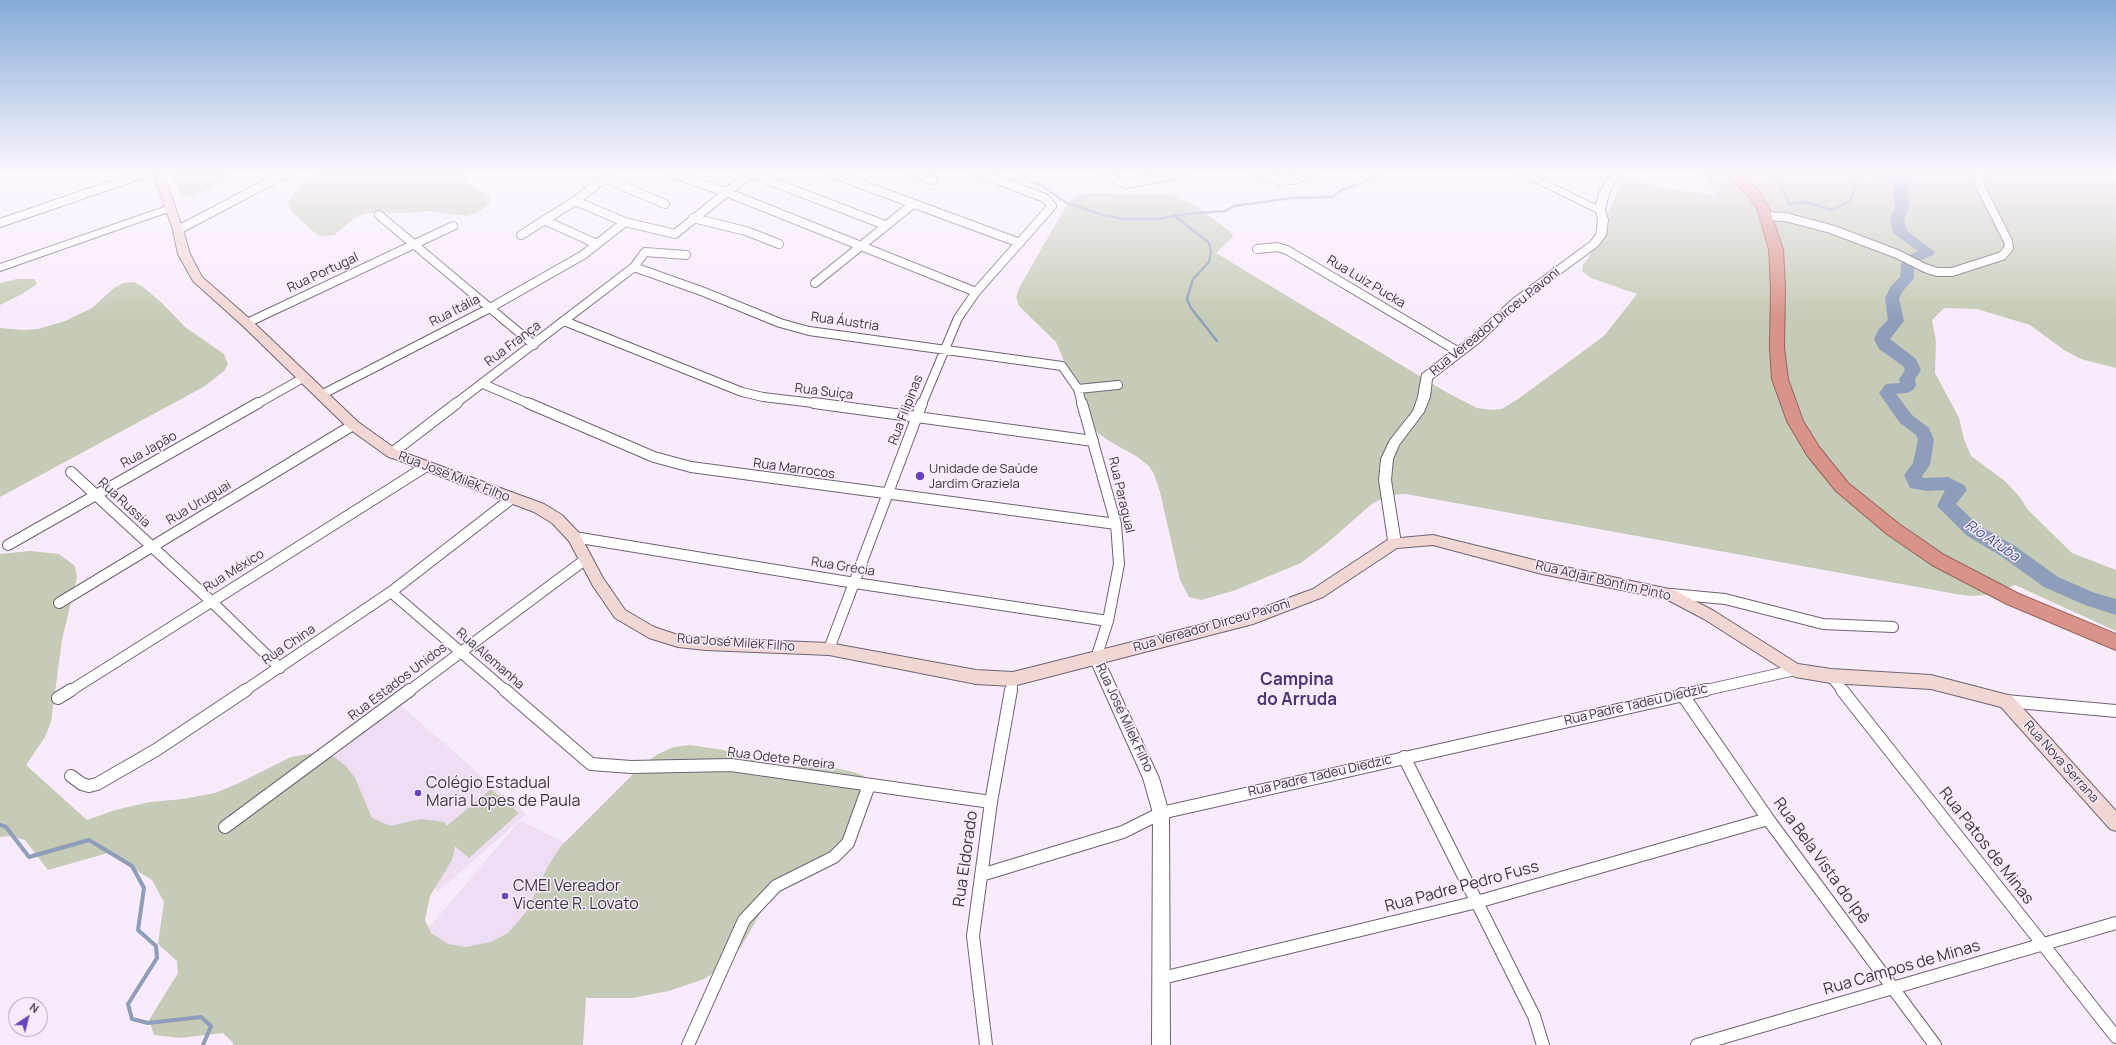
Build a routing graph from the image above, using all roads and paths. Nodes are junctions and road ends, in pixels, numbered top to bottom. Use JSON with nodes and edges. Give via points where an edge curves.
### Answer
{"nodes":[{"id":1,"x":134,"y":221,"type":"edge"},
{"id":2,"x":175,"y":221,"type":"edge"},
{"id":3,"x":196,"y":221,"type":"edge"},
{"id":4,"x":386,"y":221,"type":"edge"},
{"id":5,"x":543,"y":221,"type":"edge"},
{"id":6,"x":546,"y":221,"type":"edge"},
{"id":7,"x":621,"y":221,"type":"edge"},
{"id":8,"x":690,"y":221,"type":"edge"},
{"id":9,"x":704,"y":221,"type":"edge"},
{"id":10,"x":797,"y":221,"type":"edge"},
{"id":11,"x":874,"y":221,"type":"edge"},
{"id":12,"x":891,"y":221,"type":"edge"},
{"id":13,"x":959,"y":221,"type":"edge"},
{"id":14,"x":1039,"y":221,"type":"edge"},
{"id":15,"x":1603,"y":221,"type":"edge"},
{"id":16,"x":1767,"y":221,"type":"edge"},
{"id":17,"x":1799,"y":221,"type":"edge"},
{"id":18,"x":1998,"y":221,"type":"edge"},
{"id":19,"x":624,"y":222,"type":"junction"},
{"id":20,"x":885,"y":225,"type":"junction"},
{"id":21,"x":453,"y":226,"type":"dead end"},
{"id":22,"x":178,"y":230,"type":"junction"},
{"id":23,"x":521,"y":235,"type":"dead end"},
{"id":24,"x":1020,"y":243,"type":"junction"},
{"id":25,"x":414,"y":244,"type":"junction"},
{"id":26,"x":597,"y":244,"type":"junction"},
{"id":27,"x":779,"y":244,"type":"dead end"},
{"id":28,"x":860,"y":246,"type":"junction"},
{"id":29,"x":1257,"y":249,"type":"dead end"},
{"id":30,"x":686,"y":255,"type":"dead end"},
{"id":31,"x":634,"y":267,"type":"junction"},
{"id":32,"x":0,"y":268,"type":"edge"},
{"id":33,"x":815,"y":283,"type":"dead end"},
{"id":34,"x":976,"y":292,"type":"junction"},
{"id":35,"x":490,"y":308,"type":"junction"},
{"id":36,"x":564,"y":321,"type":"junction"},
{"id":37,"x":247,"y":323,"type":"junction"},
{"id":38,"x":534,"y":345,"type":"junction"},
{"id":39,"x":943,"y":350,"type":"junction"},
{"id":40,"x":1459,"y":352,"type":"junction"},
{"id":41,"x":1062,"y":366,"type":"joint"},
{"id":42,"x":304,"y":378,"type":"junction"},
{"id":43,"x":483,"y":384,"type":"junction"},
{"id":44,"x":1118,"y":385,"type":"dead end"},
{"id":45,"x":1078,"y":389,"type":"junction"},
{"id":46,"x":321,"y":395,"type":"junction"},
{"id":47,"x":917,"y":416,"type":"junction"},
{"id":48,"x":353,"y":425,"type":"junction"},
{"id":49,"x":1093,"y":441,"type":"junction"},
{"id":50,"x":392,"y":453,"type":"junction"},
{"id":51,"x":425,"y":467,"type":"junction"},
{"id":52,"x":71,"y":472,"type":"dead end"},
{"id":53,"x":888,"y":494,"type":"junction"},
{"id":54,"x":95,"y":495,"type":"junction"},
{"id":55,"x":511,"y":499,"type":"junction"},
{"id":56,"x":1116,"y":524,"type":"junction"},
{"id":57,"x":574,"y":537,"type":"junction"},
{"id":58,"x":1394,"y":543,"type":"junction"},
{"id":59,"x":8,"y":545,"type":"dead end"},
{"id":60,"x":151,"y":547,"type":"junction"},
{"id":61,"x":586,"y":559,"type":"junction"},
{"id":62,"x":855,"y":583,"type":"junction"},
{"id":63,"x":391,"y":592,"type":"junction"},
{"id":64,"x":1669,"y":594,"type":"junction"},
{"id":65,"x":212,"y":602,"type":"junction"},
{"id":66,"x":59,"y":603,"type":"dead end"},
{"id":67,"x":1108,"y":621,"type":"junction"},
{"id":68,"x":1893,"y":627,"type":"dead end"},
{"id":69,"x":2116,"y":642,"type":"edge"},
{"id":70,"x":829,"y":649,"type":"junction"},
{"id":71,"x":461,"y":653,"type":"junction"},
{"id":72,"x":1096,"y":658,"type":"junction"},
{"id":73,"x":280,"y":668,"type":"junction"},
{"id":74,"x":1795,"y":670,"type":"junction"},
{"id":75,"x":1831,"y":676,"type":"junction"},
{"id":76,"x":1013,"y":680,"type":"junction"},
{"id":77,"x":1682,"y":694,"type":"junction"},
{"id":78,"x":58,"y":698,"type":"dead end"},
{"id":79,"x":2006,"y":701,"type":"junction"},
{"id":80,"x":2116,"y":711,"type":"edge"},
{"id":81,"x":571,"y":748,"type":"joint"},
{"id":82,"x":1404,"y":757,"type":"junction"},
{"id":83,"x":71,"y":776,"type":"dead end"},
{"id":84,"x":870,"y":785,"type":"junction"},
{"id":85,"x":991,"y":802,"type":"junction"},
{"id":86,"x":1161,"y":813,"type":"junction"},
{"id":87,"x":1768,"y":819,"type":"junction"},
{"id":88,"x":2116,"y":823,"type":"edge"},
{"id":89,"x":225,"y":827,"type":"dead end"},
{"id":90,"x":981,"y":874,"type":"junction"},
{"id":91,"x":1477,"y":902,"type":"junction"},
{"id":92,"x":2116,"y":923,"type":"edge"},
{"id":93,"x":2041,"y":944,"type":"junction"},
{"id":94,"x":1162,"y":978,"type":"junction"},
{"id":95,"x":1894,"y":988,"type":"junction"},
{"id":96,"x":2116,"y":1037,"type":"edge"},
{"id":97,"x":688,"y":1045,"type":"edge"},
{"id":98,"x":986,"y":1045,"type":"edge"},
{"id":99,"x":1161,"y":1045,"type":"edge"},
{"id":100,"x":1544,"y":1045,"type":"edge"},
{"id":101,"x":1697,"y":1045,"type":"edge"},
{"id":102,"x":1935,"y":1045,"type":"edge"}],
"edges":[{"from":1,"to":32,"type":"street"},
{"from":2,"to":22,"type":"main road","name":"Rua José Milek Filho"},
{"from":3,"to":22,"type":"street"},
{"from":4,"to":25,"type":"street"},
{"from":5,"to":23,"type":"street"},
{"from":6,"to":26,"type":"street"},
{"from":7,"to":19,"type":"street"},
{"from":8,"to":19,"type":"street","via":[[675,234]]},
{"from":9,"to":27,"type":"street","via":[[746,231]]},
{"from":10,"to":28,"type":"street"},
{"from":11,"to":20,"type":"street"},
{"from":12,"to":20,"type":"street"},
{"from":13,"to":24,"type":"street"},
{"from":14,"to":24,"type":"street","name":"Rua Filipinas"},
{"from":15,"to":40,"type":"street","name":"Rua Vereador Dirceu Pavoni","via":[[1601,235],[1594,244],[1518,300]]},
{"from":16,"to":69,"type":"highway","via":[[1776,249],[1776,348],[1780,379],[1795,421],[1813,451],[1842,486],[1893,528],[1938,560],[2013,599]]},
{"from":17,"to":18,"type":"street","via":[[1831,229],[1938,272],[1952,272],[2002,256],[2009,248]]},
{"from":19,"to":26,"type":"street","name":"Rua Itália"},
{"from":20,"to":28,"type":"street"},
{"from":21,"to":25,"type":"street","name":"Rua Portugal"},
{"from":22,"to":37,"type":"main road","name":"Rua José Milek Filho","via":[[184,254],[198,279]]},
{"from":24,"to":34,"type":"street","name":"Rua Filipinas"},
{"from":25,"to":35,"type":"street"},
{"from":25,"to":37,"type":"street","name":"Rua Portugal"},
{"from":26,"to":35,"type":"street","name":"Rua Itália","via":[[583,255]]},
{"from":28,"to":33,"type":"street"},
{"from":28,"to":34,"type":"street"},
{"from":29,"to":40,"type":"street","name":"Rua Luiz Pucka","via":[[1277,247],[1287,250]]},
{"from":30,"to":31,"type":"street","name":"Rua França","via":[[646,252]]},
{"from":31,"to":36,"type":"street","name":"Rua França"},
{"from":31,"to":39,"type":"street","name":"Rua Áustria","via":[[780,323],[809,331]]},
{"from":34,"to":39,"type":"street","name":"Rua Filipinas","via":[[958,318]]},
{"from":35,"to":38,"type":"street"},
{"from":35,"to":46,"type":"street","name":"Rua Itália"},
{"from":36,"to":38,"type":"street","name":"Rua França"},
{"from":36,"to":47,"type":"street","name":"Rua Suíça","via":[[763,398]]},
{"from":37,"to":42,"type":"main road","name":"Rua José Milek Filho"},
{"from":38,"to":43,"type":"street","name":"Rua França"},
{"from":39,"to":41,"type":"street","name":"Rua Áustria"},
{"from":39,"to":47,"type":"street","name":"Rua Filipinas"},
{"from":40,"to":58,"type":"street","name":"Rua Vereador Dirceu Pavoni","via":[[1426,377],[1424,397],[1418,412],[1394,443],[1387,460],[1385,480]]},
{"from":41,"to":45,"type":"street","name":"Rua Paragual"},
{"from":42,"to":46,"type":"main road","name":"Rua José Milek Filho"},
{"from":42,"to":54,"type":"street","name":"Rua Japão"},
{"from":43,"to":50,"type":"street","name":"Rua França"},
{"from":43,"to":53,"type":"street","name":"Rua Marrocos","via":[[654,457],[691,467]]},
{"from":44,"to":45,"type":"street"},
{"from":45,"to":49,"type":"street","name":"Rua Paragual"},
{"from":46,"to":48,"type":"main road","name":"Rua José Milek Filho"},
{"from":47,"to":49,"type":"street","name":"Rua Suíça"},
{"from":47,"to":53,"type":"street","name":"Rua Filipinas"},
{"from":48,"to":50,"type":"main road","name":"Rua José Milek Filho"},
{"from":48,"to":60,"type":"street","name":"Rua Uruguai"},
{"from":49,"to":56,"type":"street","name":"Rua Paragual"},
{"from":50,"to":51,"type":"main road","name":"Rua José Milek Filho"},
{"from":51,"to":55,"type":"main road","name":"Rua José Milek Filho"},
{"from":51,"to":65,"type":"street","name":"Rua México"},
{"from":52,"to":54,"type":"street","name":"Rua Russia"},
{"from":53,"to":56,"type":"street","name":"Rua Marrocos"},
{"from":53,"to":62,"type":"street","name":"Rua Filipinas"},
{"from":54,"to":59,"type":"street","name":"Rua Japão"},
{"from":54,"to":60,"type":"street","name":"Rua Russia"},
{"from":55,"to":57,"type":"main road","name":"Rua José Milek Filho","via":[[538,508],[557,519]]},
{"from":55,"to":63,"type":"street","name":"Rua China"},
{"from":56,"to":67,"type":"street","name":"Rua Paragual","via":[[1119,564]]},
{"from":57,"to":61,"type":"main road","name":"Rua José Milek Filho"},
{"from":57,"to":62,"type":"street","name":"Rua Grécia"},
{"from":58,"to":64,"type":"main road","name":"Rua Adjair Bonfim Pinto","via":[[1433,540],[1542,568]]},
{"from":58,"to":72,"type":"main road","name":"Rua Vereador Dirceu Pavoni","via":[[1318,593],[1294,604],[1253,618]]},
{"from":60,"to":65,"type":"street","name":"Rua Russia"},
{"from":60,"to":66,"type":"street","name":"Rua Uruguai"},
{"from":61,"to":70,"type":"main road","name":"Rua José Milek Filho","via":[[620,614],[649,632],[678,641],[706,644]]},
{"from":61,"to":71,"type":"street","name":"Rua Estados Unidos"},
{"from":62,"to":67,"type":"street","name":"Rua Grécia"},
{"from":62,"to":70,"type":"street","name":"Rua Filipinas"},
{"from":63,"to":71,"type":"street","name":"Rua Alemanha"},
{"from":63,"to":73,"type":"street","name":"Rua China"},
{"from":64,"to":68,"type":"street","via":[[1725,599],[1823,624]]},
{"from":64,"to":74,"type":"main road","name":"Rua Adjair Bonfim Pinto","via":[[1709,615]]},
{"from":65,"to":73,"type":"street","name":"Rua Russia"},
{"from":65,"to":78,"type":"street","name":"Rua México"},
{"from":67,"to":72,"type":"street","name":"Rua Paragual"},
{"from":70,"to":76,"type":"main road","name":"Rua José Milek Filho","via":[[976,677]]},
{"from":71,"to":81,"type":"street","name":"Rua Alemanha"},
{"from":71,"to":89,"type":"street","name":"Rua Estados Unidos"},
{"from":72,"to":76,"type":"main road","name":"Rua José Milek Filho"},
{"from":72,"to":86,"type":"street","name":"Rua José Milek Filho","via":[[1151,778]]},
{"from":73,"to":83,"type":"street","name":"Rua China","via":[[156,750],[97,784],[82,784]]},
{"from":74,"to":75,"type":"main road","name":"Rua Padre Tadeu Diedzic"},
{"from":74,"to":77,"type":"street","name":"Rua Padre Tadeu Diedzic"},
{"from":75,"to":79,"type":"main road","name":"Rua Padre Tadeu Diedzic","via":[[1931,682]]},
{"from":75,"to":93,"type":"street","name":"Rua Patos de Minas"},
{"from":76,"to":85,"type":"street","name":"Rua Eldorado"},
{"from":77,"to":82,"type":"street","name":"Rua Padre Tadeu Diedzic"},
{"from":77,"to":87,"type":"street","name":"Rua Bela Vista do Ipê"},
{"from":79,"to":80,"type":"street","name":"Rua Padre Tadeu Diedzic"},
{"from":79,"to":88,"type":"main road","name":"Rua Nova Serrana"},
{"from":81,"to":84,"type":"street","name":"Rua Odete Pereira","via":[[591,764],[631,767],[731,765]]},
{"from":82,"to":86,"type":"street","name":"Rua Padre Tadeu Diedzic"},
{"from":82,"to":91,"type":"street"},
{"from":84,"to":85,"type":"street","name":"Rua Odete Pereira"},
{"from":84,"to":97,"type":"street","via":[[848,843],[834,858],[776,886],[744,920]]},
{"from":85,"to":90,"type":"street","name":"Rua Eldorado"},
{"from":86,"to":90,"type":"street","name":"Rua Padre Tadeu Diedzic","via":[[1123,832]]},
{"from":86,"to":94,"type":"street","name":"Rua José Milek Filho"},
{"from":87,"to":91,"type":"street","name":"Rua Padre Pedro Fuss"},
{"from":87,"to":95,"type":"street","name":"Rua Bela Vista do Ipê"},
{"from":90,"to":98,"type":"street","name":"Rua Eldorado","via":[[973,936]]},
{"from":91,"to":94,"type":"street","name":"Rua Padre Pedro Fuss"},
{"from":91,"to":100,"type":"street","via":[[1534,1016]]},
{"from":92,"to":93,"type":"street","name":"Rua Campos de Minas"},
{"from":93,"to":95,"type":"street","name":"Rua Campos de Minas"},
{"from":93,"to":96,"type":"street","name":"Rua Patos de Minas"},
{"from":94,"to":99,"type":"street","name":"Rua José Milek Filho"},
{"from":95,"to":101,"type":"street","name":"Rua Campos de Minas"},
{"from":95,"to":102,"type":"street","name":"Rua Bela Vista do Ipê"}]}
